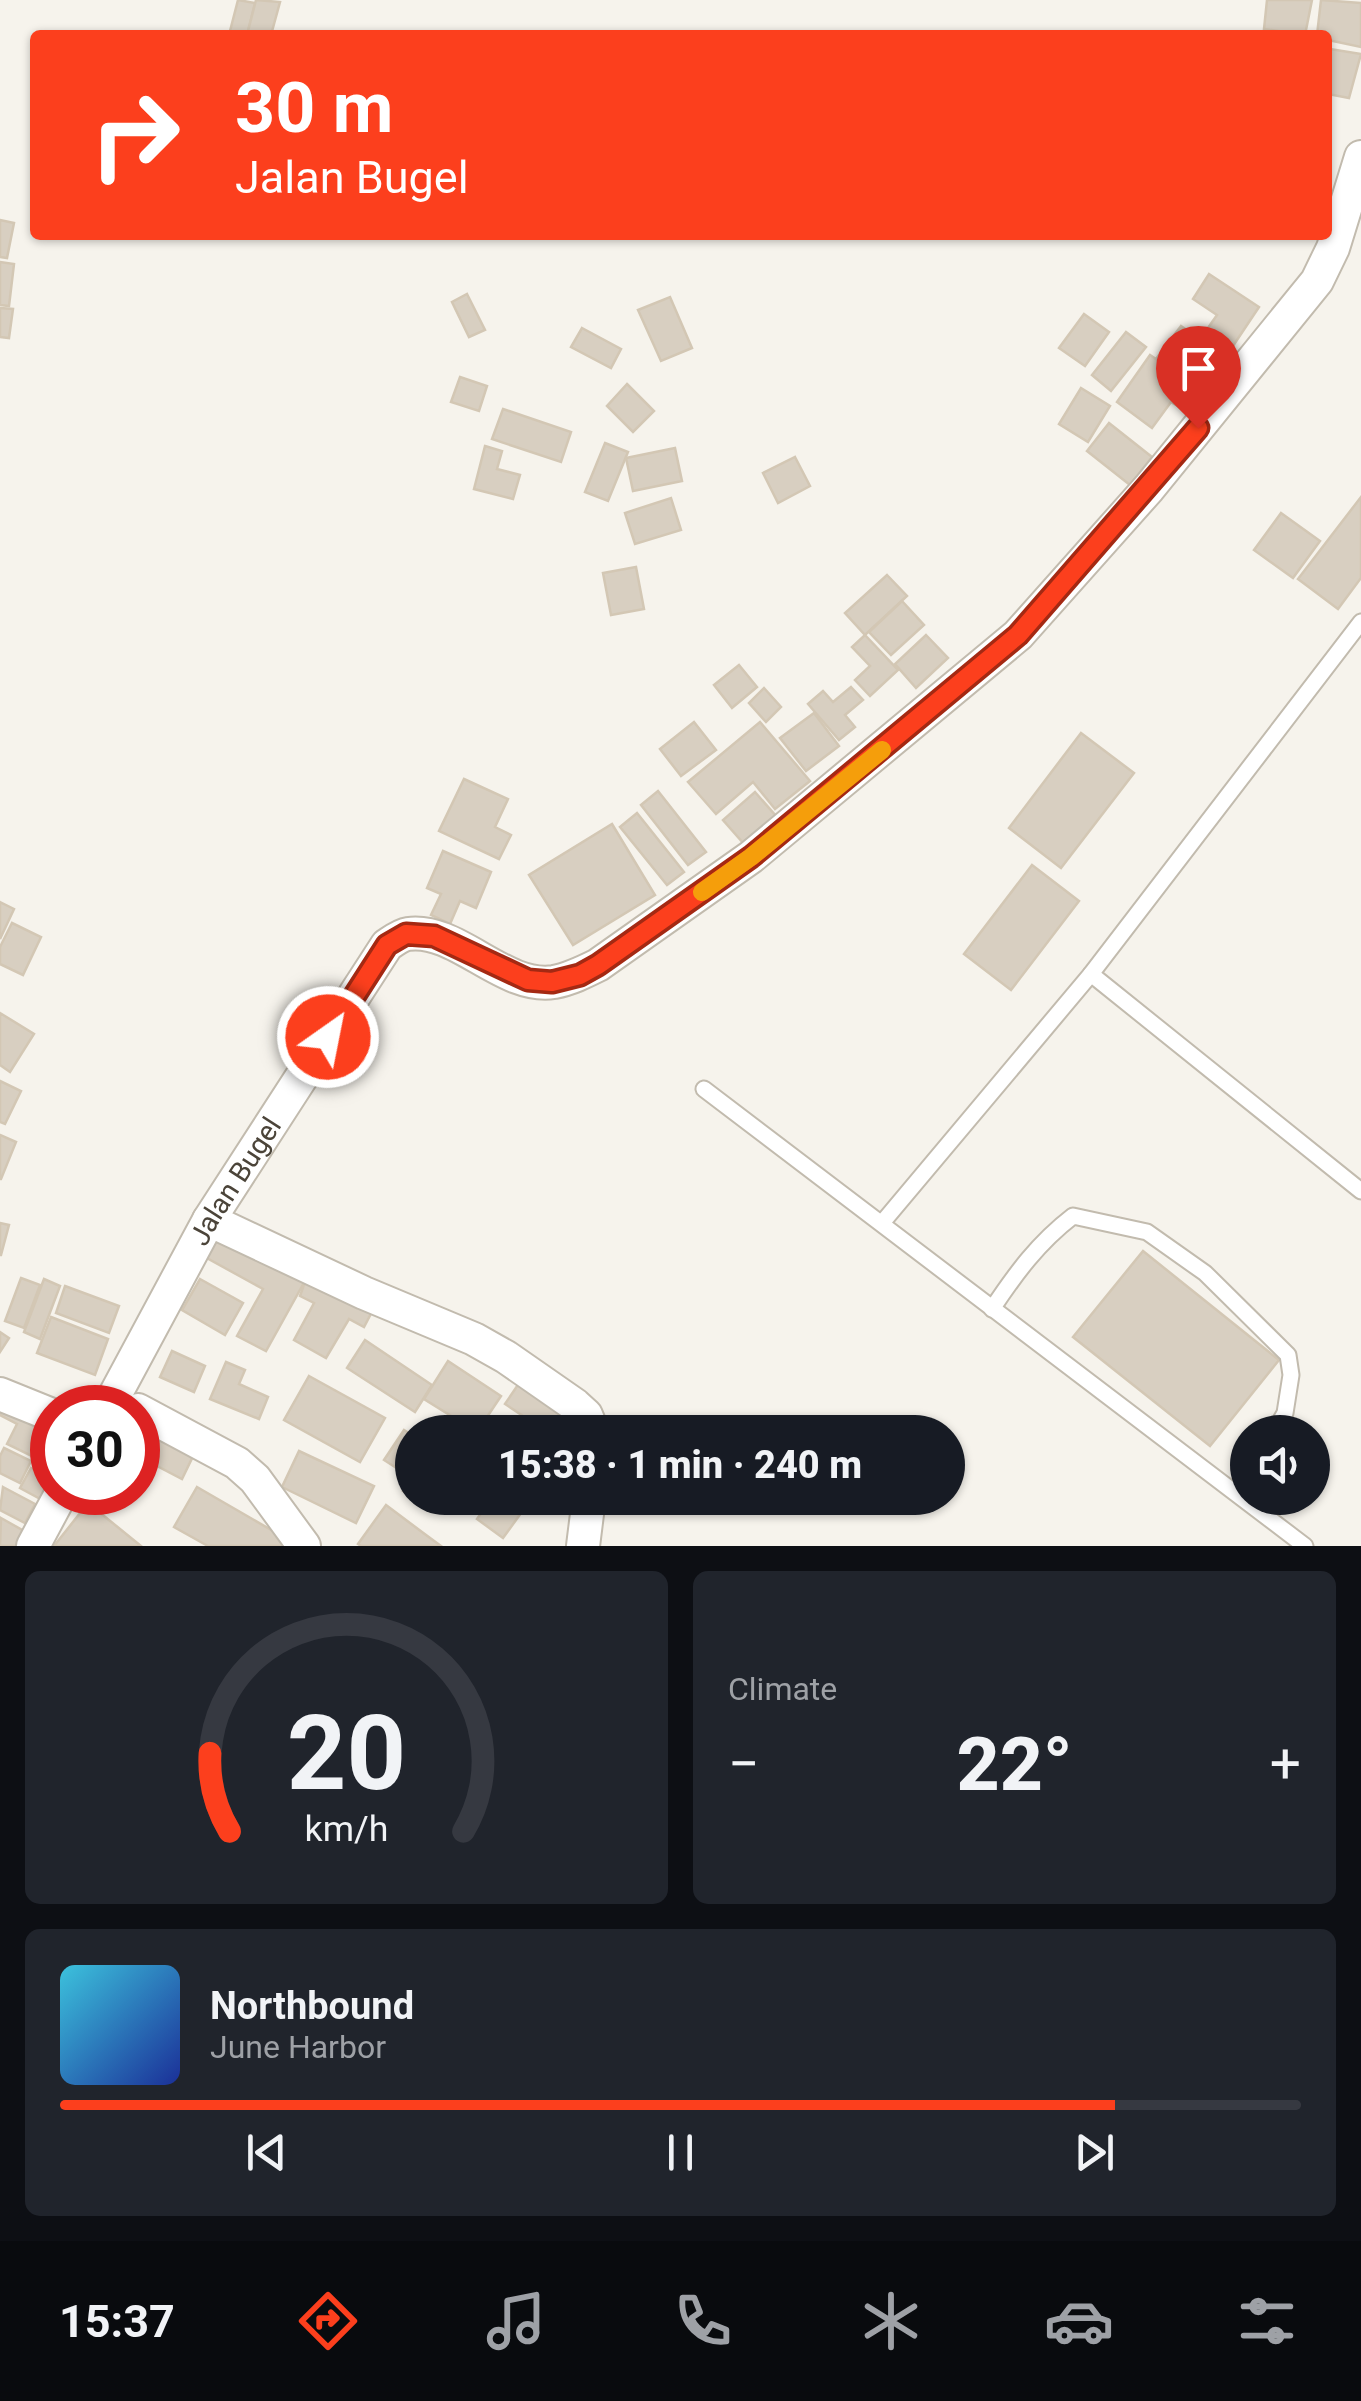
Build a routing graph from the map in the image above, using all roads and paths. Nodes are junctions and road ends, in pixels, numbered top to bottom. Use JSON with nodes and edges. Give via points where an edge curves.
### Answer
{"nodes":[{"id":1,"x":1361,"y":157,"type":"edge"},
{"id":2,"x":1361,"y":622,"type":"edge"},
{"id":3,"x":1091,"y":974,"type":"junction"},
{"id":4,"x":704,"y":1089,"type":"dead end"},
{"id":5,"x":1361,"y":1191,"type":"edge"},
{"id":6,"x":209,"y":1220,"type":"junction"},
{"id":7,"x":882,"y":1224,"type":"junction"},
{"id":8,"x":992,"y":1309,"type":"junction"},
{"id":9,"x":133,"y":1385,"type":"edge"},
{"id":10,"x":0,"y":1394,"type":"edge"},
{"id":11,"x":30,"y":1407,"type":"edge"},
{"id":12,"x":586,"y":1415,"type":"edge"},
{"id":13,"x":1284,"y":1415,"type":"edge"},
{"id":14,"x":160,"y":1424,"type":"edge"},
{"id":15,"x":1230,"y":1488,"type":"edge"},
{"id":16,"x":50,"y":1515,"type":"edge"},
{"id":17,"x":587,"y":1515,"type":"edge"},
{"id":18,"x":1265,"y":1515,"type":"edge"},
{"id":19,"x":33,"y":1546,"type":"edge"},
{"id":20,"x":304,"y":1546,"type":"edge"},
{"id":21,"x":584,"y":1546,"type":"edge"},
{"id":22,"x":1306,"y":1546,"type":"edge"}],
"edges":[{"from":1,"to":6,"type":"street","name":"Jalan Bugel","via":[[1317,281],[1149,488],[1018,635],[751,857],[580,975],[528,980],[434,936],[406,934],[387,945]]},
{"from":2,"to":3,"type":"lane"},
{"from":3,"to":5,"type":"lane"},
{"from":3,"to":7,"type":"lane"},
{"from":4,"to":7,"type":"lane"},
{"from":6,"to":9,"type":"street","name":"Jalan Bugel"},
{"from":6,"to":12,"type":"street","via":[[506,1356]]},
{"from":7,"to":8,"type":"lane"},
{"from":8,"to":13,"type":"lane","via":[[1024,1261],[1073,1216],[1148,1232],[1205,1273],[1288,1355]]},
{"from":8,"to":15,"type":"lane"},
{"from":10,"to":11,"type":"street"},
{"from":14,"to":20,"type":"street","via":[[237,1463]]},
{"from":16,"to":19,"type":"street"},
{"from":17,"to":21,"type":"street"},
{"from":18,"to":22,"type":"lane"}]}
